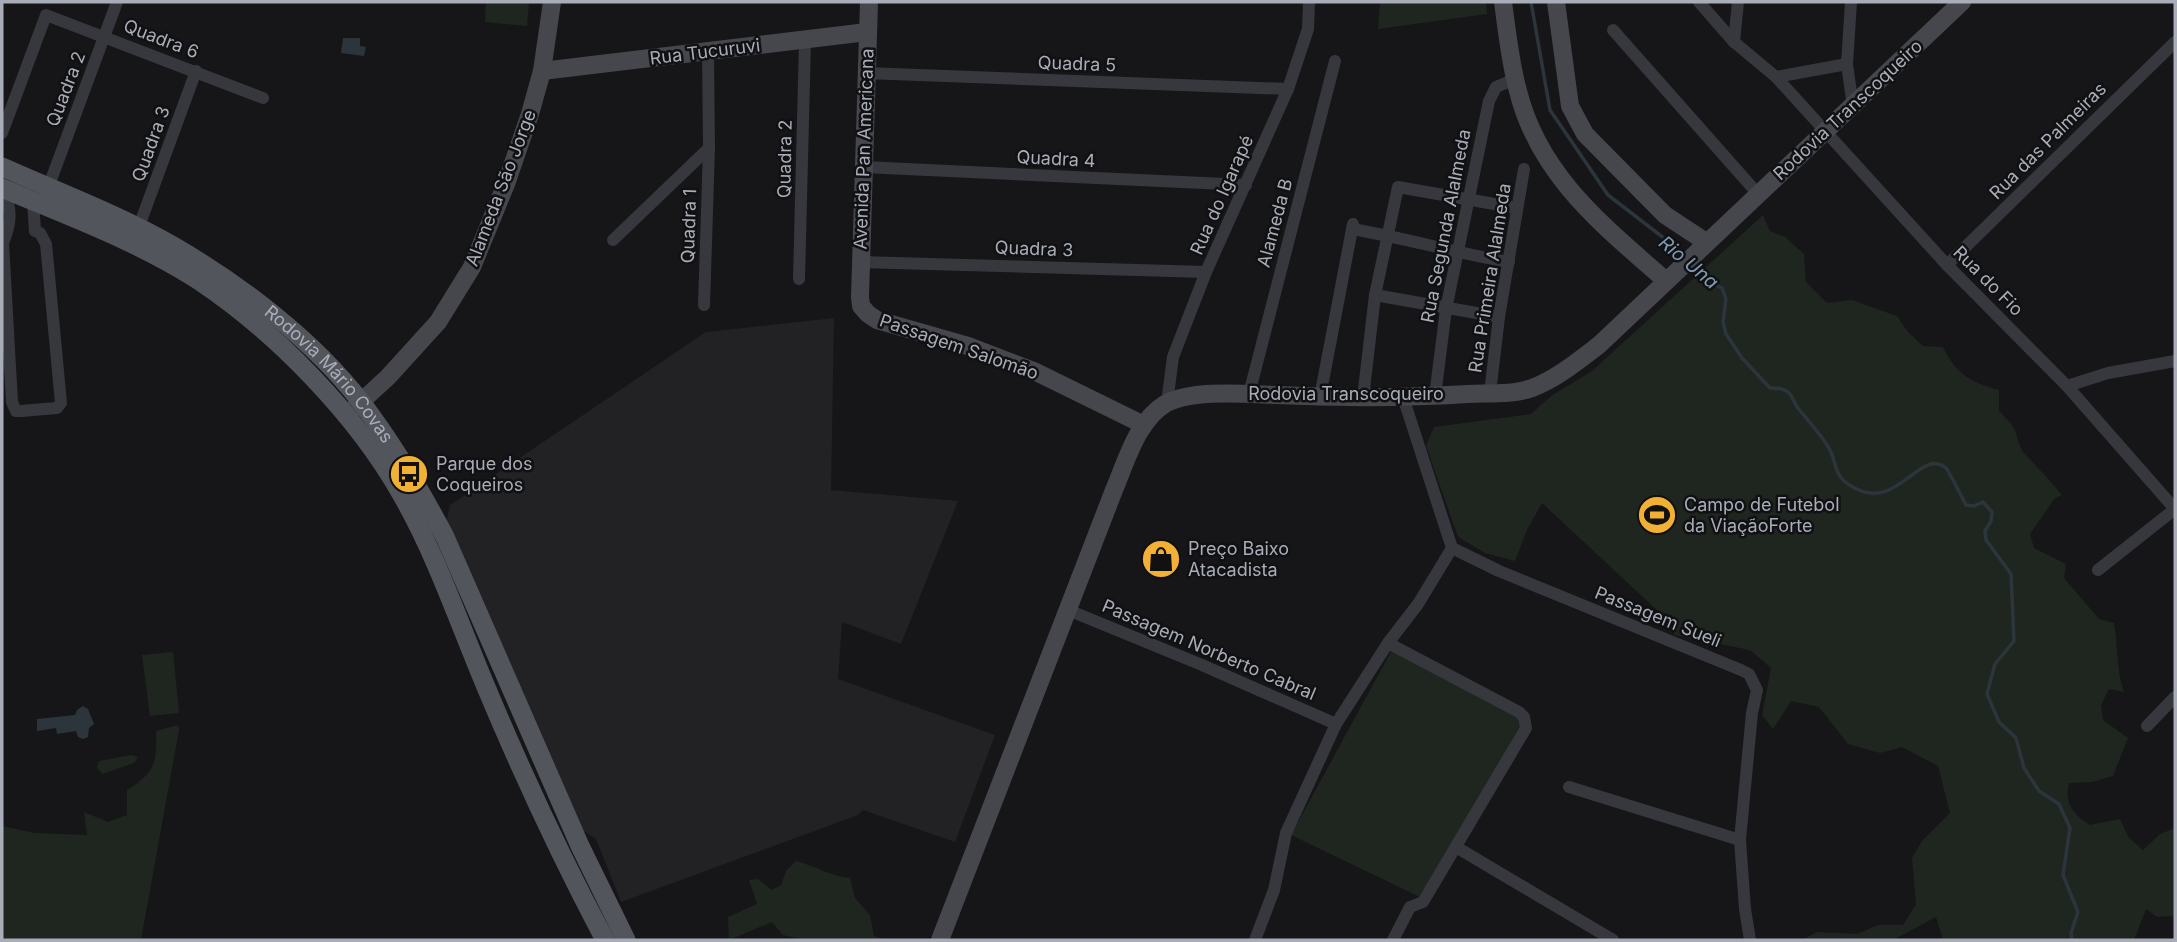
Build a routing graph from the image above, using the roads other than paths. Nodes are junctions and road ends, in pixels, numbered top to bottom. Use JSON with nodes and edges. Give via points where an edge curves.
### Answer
{"nodes":[{"id":1,"x":117,"y":2,"type":"edge"},
{"id":2,"x":552,"y":2,"type":"edge"},
{"id":3,"x":869,"y":2,"type":"edge"},
{"id":4,"x":1309,"y":2,"type":"edge"},
{"id":5,"x":1503,"y":2,"type":"edge"},
{"id":6,"x":1556,"y":2,"type":"edge"},
{"id":7,"x":1699,"y":2,"type":"edge"},
{"id":8,"x":1738,"y":2,"type":"edge"},
{"id":9,"x":1850,"y":2,"type":"edge"},
{"id":10,"x":1962,"y":2,"type":"edge"},
{"id":11,"x":1613,"y":30,"type":"dead end"},
{"id":12,"x":867,"y":32,"type":"junction"},
{"id":13,"x":104,"y":36,"type":"junction"},
{"id":14,"x":805,"y":41,"type":"junction"},
{"id":15,"x":2175,"y":42,"type":"edge"},
{"id":16,"x":1734,"y":43,"type":"junction"},
{"id":17,"x":708,"y":52,"type":"junction"},
{"id":18,"x":1335,"y":61,"type":"dead end"},
{"id":19,"x":1847,"y":64,"type":"junction"},
{"id":20,"x":196,"y":71,"type":"junction"},
{"id":21,"x":542,"y":71,"type":"junction"},
{"id":22,"x":866,"y":73,"type":"junction"},
{"id":23,"x":1776,"y":77,"type":"junction"},
{"id":24,"x":1515,"y":79,"type":"junction"},
{"id":25,"x":1288,"y":89,"type":"junction"},
{"id":26,"x":263,"y":98,"type":"dead end"},
{"id":27,"x":1853,"y":107,"type":"junction"},
{"id":28,"x":1825,"y":131,"type":"junction"},
{"id":29,"x":2,"y":133,"type":"edge"},
{"id":30,"x":709,"y":148,"type":"junction"},
{"id":31,"x":2,"y":167,"type":"edge"},
{"id":32,"x":864,"y":167,"type":"junction"},
{"id":33,"x":1524,"y":169,"type":"dead end"},
{"id":34,"x":1246,"y":185,"type":"junction"},
{"id":35,"x":48,"y":188,"type":"junction"},
{"id":36,"x":2,"y":189,"type":"edge"},
{"id":37,"x":1758,"y":194,"type":"junction"},
{"id":38,"x":1470,"y":200,"type":"junction"},
{"id":39,"x":33,"y":201,"type":"junction"},
{"id":40,"x":1517,"y":208,"type":"junction"},
{"id":41,"x":138,"y":229,"type":"junction"},
{"id":42,"x":1389,"y":236,"type":"junction"},
{"id":43,"x":612,"y":240,"type":"dead end"},
{"id":44,"x":1703,"y":245,"type":"junction"},
{"id":45,"x":1459,"y":254,"type":"junction"},
{"id":46,"x":860,"y":262,"type":"junction"},
{"id":47,"x":1509,"y":262,"type":"junction"},
{"id":48,"x":1947,"y":265,"type":"junction"},
{"id":49,"x":1206,"y":272,"type":"junction"},
{"id":50,"x":1669,"y":278,"type":"junction"},
{"id":51,"x":799,"y":279,"type":"dead end"},
{"id":52,"x":1374,"y":295,"type":"junction"},
{"id":53,"x":860,"y":297,"type":"joint"},
{"id":54,"x":704,"y":305,"type":"dead end"},
{"id":55,"x":1446,"y":309,"type":"junction"},
{"id":56,"x":1499,"y":317,"type":"junction"},
{"id":57,"x":2175,"y":361,"type":"edge"},
{"id":58,"x":2067,"y":386,"type":"junction"},
{"id":59,"x":1490,"y":393,"type":"junction"},
{"id":60,"x":1249,"y":394,"type":"junction"},
{"id":61,"x":1435,"y":396,"type":"junction"},
{"id":62,"x":1320,"y":397,"type":"junction"},
{"id":63,"x":1403,"y":397,"type":"junction"},
{"id":64,"x":1363,"y":398,"type":"junction"},
{"id":65,"x":1167,"y":403,"type":"junction"},
{"id":66,"x":354,"y":408,"type":"junction"},
{"id":67,"x":1144,"y":425,"type":"junction"},
{"id":68,"x":2175,"y":509,"type":"edge"},
{"id":69,"x":1452,"y":548,"type":"junction"},
{"id":70,"x":2098,"y":570,"type":"dead end"},
{"id":71,"x":1068,"y":610,"type":"junction"},
{"id":72,"x":1388,"y":643,"type":"junction"},
{"id":73,"x":2175,"y":697,"type":"edge"},
{"id":74,"x":1336,"y":724,"type":"junction"},
{"id":75,"x":2147,"y":726,"type":"dead end"},
{"id":76,"x":1569,"y":787,"type":"dead end"},
{"id":77,"x":1740,"y":840,"type":"junction"},
{"id":78,"x":1456,"y":847,"type":"junction"},
{"id":79,"x":605,"y":940,"type":"edge"},
{"id":80,"x":626,"y":940,"type":"edge"},
{"id":81,"x":940,"y":940,"type":"edge"},
{"id":82,"x":1255,"y":940,"type":"edge"},
{"id":83,"x":1393,"y":940,"type":"edge"},
{"id":84,"x":1613,"y":940,"type":"edge"},
{"id":85,"x":1749,"y":940,"type":"edge"}],
"edges":[{"from":1,"to":13,"type":"street","name":"Quadra 2"},
{"from":2,"to":21,"type":"street","name":"Alameda São Jorge"},
{"from":3,"to":12,"type":"street","name":"Avenida Pan Americana"},
{"from":4,"to":25,"type":"street","name":"Rua do Igarapé","via":[[1308,29]]},
{"from":5,"to":24,"type":"street"},
{"from":6,"to":44,"type":"street","via":[[1570,106],[1585,134],[1665,215]]},
{"from":7,"to":16,"type":"street","name":"Rua do Fio"},
{"from":8,"to":16,"type":"street"},
{"from":9,"to":19,"type":"street"},
{"from":10,"to":27,"type":"street","name":"Rodovia Transcoqueiro"},
{"from":11,"to":37,"type":"street"},
{"from":12,"to":14,"type":"street","name":"Rua Tucuruvi"},
{"from":12,"to":22,"type":"street","name":"Avenida Pan Americana"},
{"from":13,"to":20,"type":"street","name":"Quadra 6"},
{"from":13,"to":29,"type":"street","name":"Quadra 6","via":[[46,15]]},
{"from":13,"to":35,"type":"street","name":"Quadra 2"},
{"from":14,"to":17,"type":"street","name":"Rua Tucuruvi"},
{"from":14,"to":51,"type":"street","name":"Quadra 2"},
{"from":15,"to":48,"type":"street","name":"Rua das Palmeiras"},
{"from":16,"to":23,"type":"street","name":"Rua do Fio"},
{"from":17,"to":21,"type":"street","name":"Rua Tucuruvi"},
{"from":17,"to":30,"type":"street","name":"Quadra 1"},
{"from":18,"to":60,"type":"street","name":"Alameda B"},
{"from":19,"to":23,"type":"street"},
{"from":19,"to":27,"type":"street"},
{"from":20,"to":26,"type":"street","name":"Quadra 6"},
{"from":20,"to":41,"type":"street","name":"Quadra 3"},
{"from":21,"to":66,"type":"street","name":"Alameda São Jorge","via":[[506,184],[457,294],[412,353]]},
{"from":22,"to":25,"type":"street","name":"Quadra 5"},
{"from":22,"to":32,"type":"street","name":"Avenida Pan Americana"},
{"from":23,"to":28,"type":"street","name":"Rua do Fio"},
{"from":24,"to":38,"type":"street","name":"Rua Segunda Alalmeda","via":[[1496,87],[1489,101]]},
{"from":24,"to":50,"type":"street","via":[[1529,126],[1565,186],[1610,232]]},
{"from":25,"to":34,"type":"street","name":"Rua do Igarapé"},
{"from":27,"to":28,"type":"street","name":"Rodovia Transcoqueiro"},
{"from":28,"to":37,"type":"street","name":"Rodovia Transcoqueiro"},
{"from":28,"to":48,"type":"street","name":"Rua do Fio"},
{"from":30,"to":43,"type":"street","name":"Quadra 1"},
{"from":30,"to":54,"type":"street","name":"Quadra 1"},
{"from":31,"to":35,"type":"main road","name":"Rodovia Mário Covas"},
{"from":32,"to":34,"type":"street","name":"Quadra 4"},
{"from":32,"to":46,"type":"street","name":"Avenida Pan Americana"},
{"from":33,"to":40,"type":"street","name":"Rua Primeira Alalmeda"},
{"from":34,"to":49,"type":"street","name":"Rua do Igarapé"},
{"from":35,"to":41,"type":"main road","name":"Rodovia Mário Covas"},
{"from":36,"to":39,"type":"main road","name":"Rodovia Mário Covas"},
{"from":36,"to":39,"type":"street","via":[[10,208],[3,243],[16,411],[57,408],[61,403],[46,244],[35,231]]},
{"from":37,"to":44,"type":"street","name":"Rodovia Transcoqueiro"},
{"from":38,"to":40,"type":"street"},
{"from":38,"to":42,"type":"street","via":[[1398,187]]},
{"from":38,"to":45,"type":"street","name":"Rua Segunda Alalmeda"},
{"from":39,"to":66,"type":"main road","name":"Rodovia Mário Covas","via":[[122,239],[199,281]]},
{"from":40,"to":47,"type":"street","name":"Rua Primeira Alalmeda"},
{"from":41,"to":66,"type":"main road","name":"Rodovia Mário Covas","via":[[174,246],[254,301],[318,354]]},
{"from":42,"to":45,"type":"street"},
{"from":42,"to":52,"type":"street"},
{"from":42,"to":62,"type":"street","via":[[1352,227]]},
{"from":44,"to":50,"type":"street","name":"Rodovia Transcoqueiro"},
{"from":45,"to":47,"type":"street"},
{"from":45,"to":55,"type":"street","name":"Rua Segunda Alalmeda"},
{"from":46,"to":49,"type":"street","name":"Quadra 3"},
{"from":46,"to":53,"type":"street","name":"Avenida Pan Americana"},
{"from":47,"to":56,"type":"street","name":"Rua Primeira Alalmeda"},
{"from":48,"to":58,"type":"street","name":"Rua do Fio"},
{"from":49,"to":65,"type":"street","name":"Rua do Igarapé","via":[[1172,357]]},
{"from":50,"to":59,"type":"street","name":"Rodovia Transcoqueiro","via":[[1599,345],[1555,377],[1529,389]]},
{"from":52,"to":55,"type":"street"},
{"from":52,"to":64,"type":"street"},
{"from":53,"to":67,"type":"street","name":"Passagem Salomão","via":[[861,306],[877,320],[1037,372]]},
{"from":55,"to":56,"type":"street"},
{"from":55,"to":61,"type":"street","name":"Rua Segunda Alalmeda"},
{"from":56,"to":59,"type":"street","name":"Rua Primeira Alalmeda"},
{"from":57,"to":58,"type":"street"},
{"from":58,"to":68,"type":"street","name":"Rua do Fio"},
{"from":59,"to":61,"type":"street","name":"Rodovia Transcoqueiro"},
{"from":60,"to":62,"type":"street","name":"Rodovia Transcoqueiro"},
{"from":60,"to":65,"type":"street","name":"Rodovia Transcoqueiro"},
{"from":61,"to":63,"type":"street","name":"Rodovia Transcoqueiro"},
{"from":62,"to":64,"type":"street","name":"Rodovia Transcoqueiro"},
{"from":63,"to":64,"type":"street","name":"Rodovia Transcoqueiro"},
{"from":63,"to":69,"type":"street"},
{"from":65,"to":67,"type":"street"},
{"from":66,"to":79,"type":"main road","name":"Rodovia Mário Covas","via":[[431,554],[560,855]]},
{"from":66,"to":80,"type":"main road","name":"Rodovia Mário Covas","via":[[422,494],[445,537]]},
{"from":67,"to":71,"type":"street"},
{"from":68,"to":70,"type":"street"},
{"from":69,"to":72,"type":"street"},
{"from":69,"to":77,"type":"street","name":"Passagem Sueli","via":[[1749,674],[1756,690]]},
{"from":71,"to":74,"type":"street","name":"Passagem Norberto Cabral"},
{"from":71,"to":81,"type":"street"},
{"from":72,"to":74,"type":"street"},
{"from":72,"to":78,"type":"street","via":[[1519,712],[1526,721]]},
{"from":73,"to":75,"type":"street"},
{"from":74,"to":82,"type":"street","via":[[1286,833],[1274,890]]},
{"from":76,"to":77,"type":"street"},
{"from":77,"to":85,"type":"street","name":"Passagem Sueli"},
{"from":78,"to":83,"type":"street","via":[[1423,902],[1410,907]]},
{"from":78,"to":84,"type":"street"}]}
